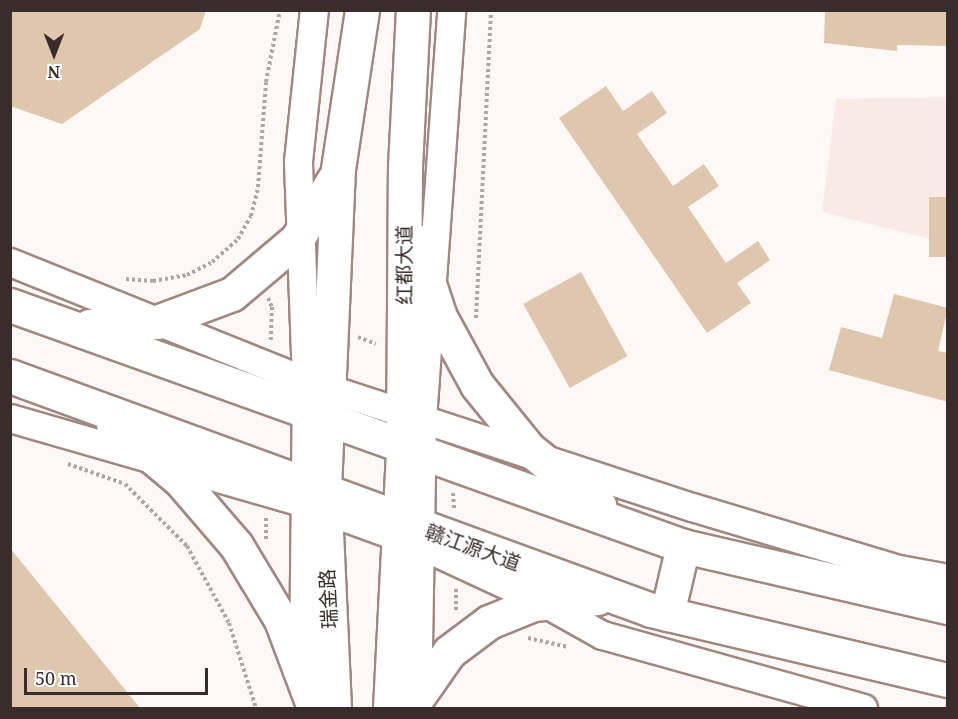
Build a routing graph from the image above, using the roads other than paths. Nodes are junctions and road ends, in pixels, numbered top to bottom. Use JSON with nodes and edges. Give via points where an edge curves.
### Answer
{"nodes":[{"id":1,"x":314,"y":10,"type":"edge"},
{"id":2,"x":362,"y":10,"type":"edge"},
{"id":3,"x":413,"y":10,"type":"edge"},
{"id":4,"x":451,"y":10,"type":"edge"},
{"id":5,"x":405,"y":167,"type":"junction"},
{"id":6,"x":338,"y":169,"type":"junction"},
{"id":7,"x":302,"y":233,"type":"junction"},
{"id":8,"x":10,"y":262,"type":"edge"},
{"id":9,"x":434,"y":301,"type":"junction"},
{"id":10,"x":10,"y":305,"type":"edge"},
{"id":11,"x":57,"y":322,"type":"junction"},
{"id":12,"x":157,"y":322,"type":"junction"},
{"id":13,"x":10,"y":376,"type":"edge"},
{"id":14,"x":318,"y":400,"type":"junction"},
{"id":15,"x":78,"y":402,"type":"junction"},
{"id":16,"x":413,"y":416,"type":"junction"},
{"id":17,"x":10,"y":418,"type":"edge"},
{"id":18,"x":412,"y":450,"type":"junction"},
{"id":19,"x":539,"y":457,"type":"junction"},
{"id":20,"x":158,"y":460,"type":"junction"},
{"id":21,"x":315,"y":496,"type":"junction"},
{"id":22,"x":408,"y":532,"type":"junction"},
{"id":23,"x":673,"y":542,"type":"junction"},
{"id":24,"x":948,"y":578,"type":"edge"},
{"id":25,"x":543,"y":602,"type":"junction"},
{"id":26,"x":948,"y":608,"type":"edge"},
{"id":27,"x":659,"y":612,"type":"junction"},
{"id":28,"x":303,"y":672,"type":"junction"},
{"id":29,"x":948,"y":680,"type":"edge"},
{"id":30,"x":409,"y":705,"type":"edge"},
{"id":31,"x":304,"y":708,"type":"edge"},
{"id":32,"x":314,"y":708,"type":"edge"},
{"id":33,"x":334,"y":708,"type":"edge"},
{"id":34,"x":863,"y":708,"type":"edge"}],
"edges":[{"from":1,"to":7,"type":"street","via":[[298,161]]},
{"from":2,"to":6,"type":"main road"},
{"from":3,"to":5,"type":"main road","name":"红都大道"},
{"from":4,"to":9,"type":"street"},
{"from":5,"to":9,"type":"main road","via":[[415,243]]},
{"from":5,"to":16,"type":"main road","name":"红都大道"},
{"from":6,"to":7,"type":"main road"},
{"from":6,"to":14,"type":"main road"},
{"from":7,"to":12,"type":"main road","via":[[278,260],[232,294]]},
{"from":7,"to":14,"type":"street"},
{"from":8,"to":12,"type":"street"},
{"from":9,"to":16,"type":"street"},
{"from":9,"to":19,"type":"main road","via":[[477,385]]},
{"from":10,"to":11,"type":"main road"},
{"from":11,"to":12,"type":"main road","via":[[117,327]]},
{"from":11,"to":14,"type":"main road"},
{"from":12,"to":14,"type":"street"},
{"from":13,"to":15,"type":"main road","name":"赣江源大道"},
{"from":14,"to":16,"type":"street"},
{"from":14,"to":18,"type":"main road"},
{"from":14,"to":21,"type":"main road"},
{"from":15,"to":20,"type":"main road"},
{"from":15,"to":21,"type":"main road","name":"赣江源大道"},
{"from":16,"to":18,"type":"main road","name":"红都大道"},
{"from":16,"to":19,"type":"street"},
{"from":17,"to":20,"type":"street"},
{"from":18,"to":22,"type":"main road","name":"红都大道"},
{"from":18,"to":23,"type":"main road"},
{"from":19,"to":23,"type":"main road","via":[[593,501]]},
{"from":19,"to":24,"type":"street","via":[[865,559]]},
{"from":20,"to":21,"type":"street"},
{"from":20,"to":28,"type":"main road","via":[[236,545],[281,620]]},
{"from":21,"to":22,"type":"main road","name":"赣江源大道"},
{"from":21,"to":28,"type":"street","via":[[304,554]]},
{"from":21,"to":33,"type":"main road","name":"瑞金路"},
{"from":22,"to":25,"type":"street"},
{"from":22,"to":27,"type":"main road","name":"赣江源大道"},
{"from":22,"to":30,"type":"main road"},
{"from":22,"to":30,"type":"street","via":[[417,597]]},
{"from":23,"to":26,"type":"main road"},
{"from":23,"to":27,"type":"main road"},
{"from":25,"to":27,"type":"main road","via":[[605,598]]},
{"from":25,"to":30,"type":"main road","via":[[510,612],[469,635],[432,671]]},
{"from":25,"to":34,"type":"street","via":[[602,635]]},
{"from":27,"to":29,"type":"main road","name":"赣江源大道"},
{"from":28,"to":31,"type":"street"},
{"from":28,"to":32,"type":"main road"}]}
